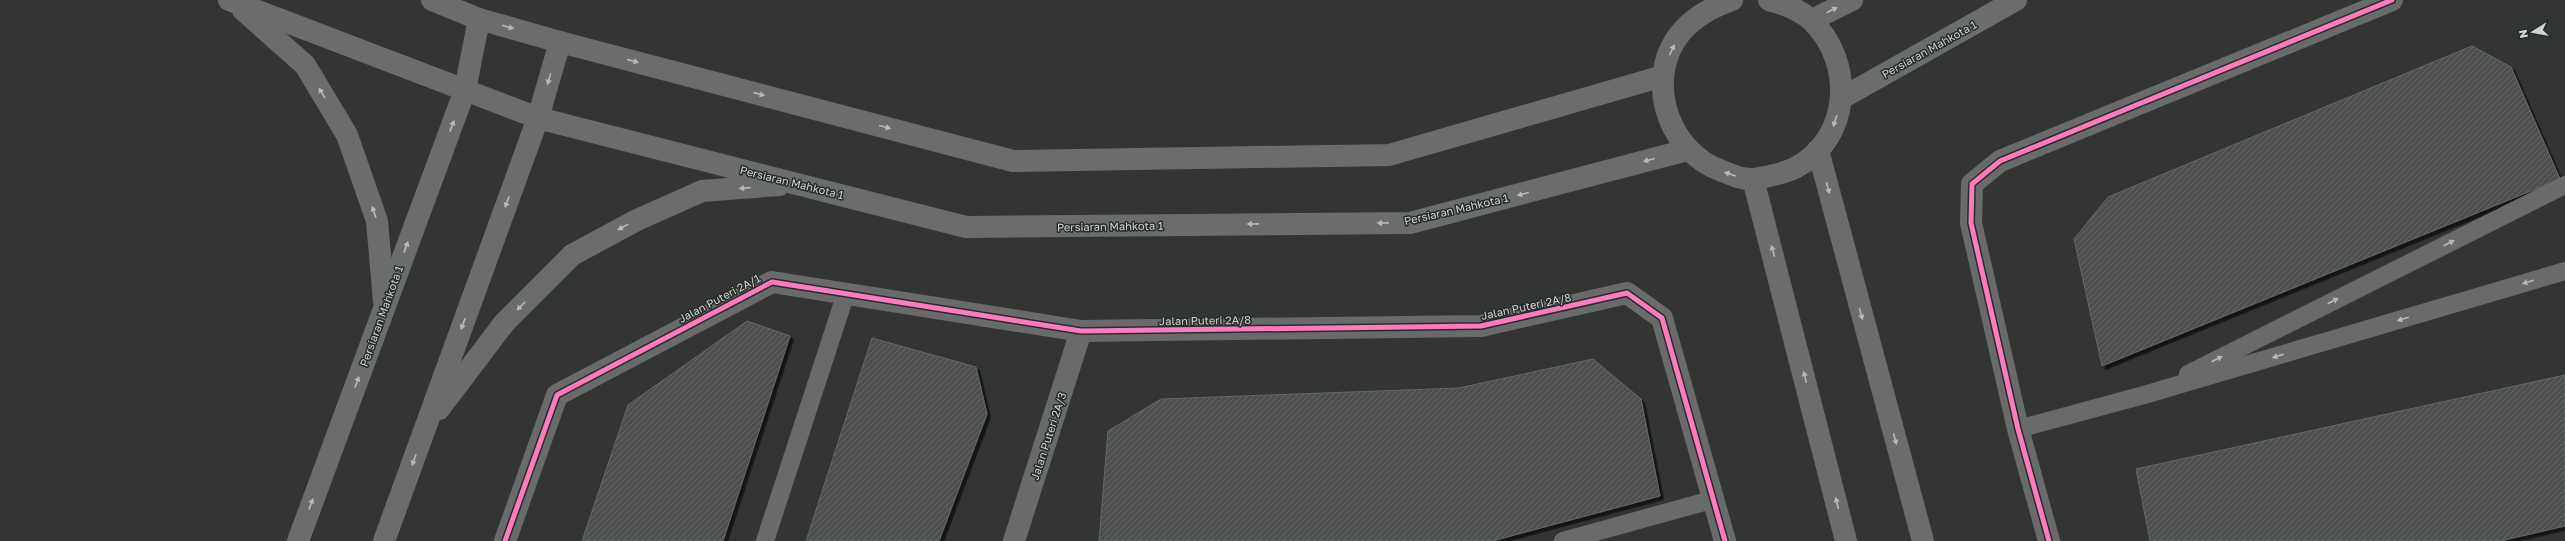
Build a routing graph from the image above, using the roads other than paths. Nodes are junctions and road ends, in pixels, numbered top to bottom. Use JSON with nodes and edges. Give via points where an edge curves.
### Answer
{"nodes":[{"id":1,"x":231,"y":0,"type":"edge"},
{"id":2,"x":432,"y":0,"type":"edge"},
{"id":3,"x":1732,"y":0,"type":"edge"},
{"id":4,"x":1769,"y":0,"type":"edge"},
{"id":5,"x":1852,"y":0,"type":"edge"},
{"id":6,"x":2016,"y":0,"type":"edge"},
{"id":7,"x":2392,"y":0,"type":"edge"},
{"id":8,"x":479,"y":19,"type":"junction"},
{"id":9,"x":1812,"y":20,"type":"junction"},
{"id":10,"x":560,"y":42,"type":"junction"},
{"id":11,"x":1663,"y":76,"type":"junction"},
{"id":12,"x":465,"y":90,"type":"junction"},
{"id":13,"x":1842,"y":98,"type":"junction"},
{"id":14,"x":538,"y":118,"type":"junction"},
{"id":15,"x":1687,"y":150,"type":"junction"},
{"id":16,"x":1818,"y":150,"type":"junction"},
{"id":17,"x":1753,"y":179,"type":"junction"},
{"id":18,"x":798,"y":184,"type":"junction"},
{"id":19,"x":2565,"y":185,"type":"edge"},
{"id":20,"x":2565,"y":271,"type":"edge"},
{"id":21,"x":846,"y":293,"type":"junction"},
{"id":22,"x":385,"y":306,"type":"junction"},
{"id":23,"x":1082,"y":331,"type":"junction"},
{"id":24,"x":2144,"y":396,"type":"junction"},
{"id":25,"x":426,"y":427,"type":"junction"},
{"id":26,"x":2018,"y":429,"type":"junction"},
{"id":27,"x":1715,"y":499,"type":"junction"},
{"id":28,"x":298,"y":541,"type":"edge"},
{"id":29,"x":384,"y":541,"type":"edge"},
{"id":30,"x":505,"y":541,"type":"edge"},
{"id":31,"x":765,"y":541,"type":"edge"},
{"id":32,"x":1014,"y":541,"type":"edge"},
{"id":33,"x":1563,"y":541,"type":"edge"},
{"id":34,"x":1725,"y":541,"type":"edge"},
{"id":35,"x":1846,"y":541,"type":"edge"},
{"id":36,"x":1923,"y":541,"type":"edge"},
{"id":37,"x":2049,"y":541,"type":"edge"}],
"edges":[{"from":1,"to":12,"type":"main road","name":"Persiaran Mahkota 1"},
{"from":22,"to":1,"type":"main road","one_way":true,"via":[[377,222],[347,135],[305,65]]},
{"from":2,"to":8,"type":"main road"},
{"from":11,"to":3,"type":"main road","one_way":true,"via":[[1671,50],[1686,26],[1708,9]]},
{"from":4,"to":9,"type":"main road","via":[[1788,6]]},
{"from":9,"to":5,"type":"main road","one_way":true},
{"from":6,"to":13,"type":"main road","name":"Persiaran Mahkota 1"},
{"from":7,"to":26,"type":"street","via":[[2000,161],[1972,184],[1971,223]]},
{"from":8,"to":10,"type":"main road","one_way":true},
{"from":8,"to":12,"type":"main road","name":"Persiaran Mahkota 1"},
{"from":9,"to":13,"type":"main road","via":[[1830,43],[1840,69]]},
{"from":10,"to":11,"type":"main road","one_way":true,"via":[[1013,161],[1389,155]]},
{"from":10,"to":14,"type":"main road","one_way":true},
{"from":11,"to":15,"type":"main road","via":[[1664,103],[1672,128]]},
{"from":12,"to":14,"type":"main road","name":"Persiaran Mahkota 1"},
{"from":22,"to":12,"type":"main road","name":"Persiaran Mahkota 1","one_way":true},
{"from":13,"to":16,"type":"main road","one_way":true,"via":[[1834,126]]},
{"from":14,"to":18,"type":"main road","name":"Persiaran Mahkota 1"},
{"from":14,"to":25,"type":"main road","one_way":true},
{"from":17,"to":15,"type":"main road","one_way":true,"via":[[1738,177],[1710,167]]},
{"from":15,"to":18,"type":"main road","name":"Persiaran Mahkota 1","one_way":true,"via":[[1410,223],[966,227]]},
{"from":16,"to":17,"type":"main road","via":[[1795,168]]},
{"from":16,"to":36,"type":"main road","one_way":true},
{"from":35,"to":17,"type":"main road","one_way":true},
{"from":18,"to":25,"type":"main road","one_way":true,"via":[[702,191],[637,220],[572,255],[506,322]]},
{"from":24,"to":19,"type":"lane","one_way":true},
{"from":20,"to":24,"type":"lane","one_way":true},
{"from":21,"to":23,"type":"street","name":"Jalan Puteri 2A/1"},
{"from":21,"to":30,"type":"street","name":"Jalan Puteri 2A/1","via":[[772,282],[557,395]]},
{"from":21,"to":31,"type":"lane"},
{"from":28,"to":22,"type":"main road","name":"Persiaran Mahkota 1","one_way":true},
{"from":23,"to":27,"type":"street","name":"Jalan Puteri 2A/8","via":[[1481,326],[1627,293],[1662,318]]},
{"from":23,"to":32,"type":"street","name":"Jalan Puteri 2A/3"},
{"from":24,"to":26,"type":"lane"},
{"from":25,"to":29,"type":"main road","one_way":true},
{"from":26,"to":37,"type":"street"},
{"from":27,"to":33,"type":"lane"},
{"from":27,"to":34,"type":"street","name":"Jalan Puteri 2A/8"}]}
